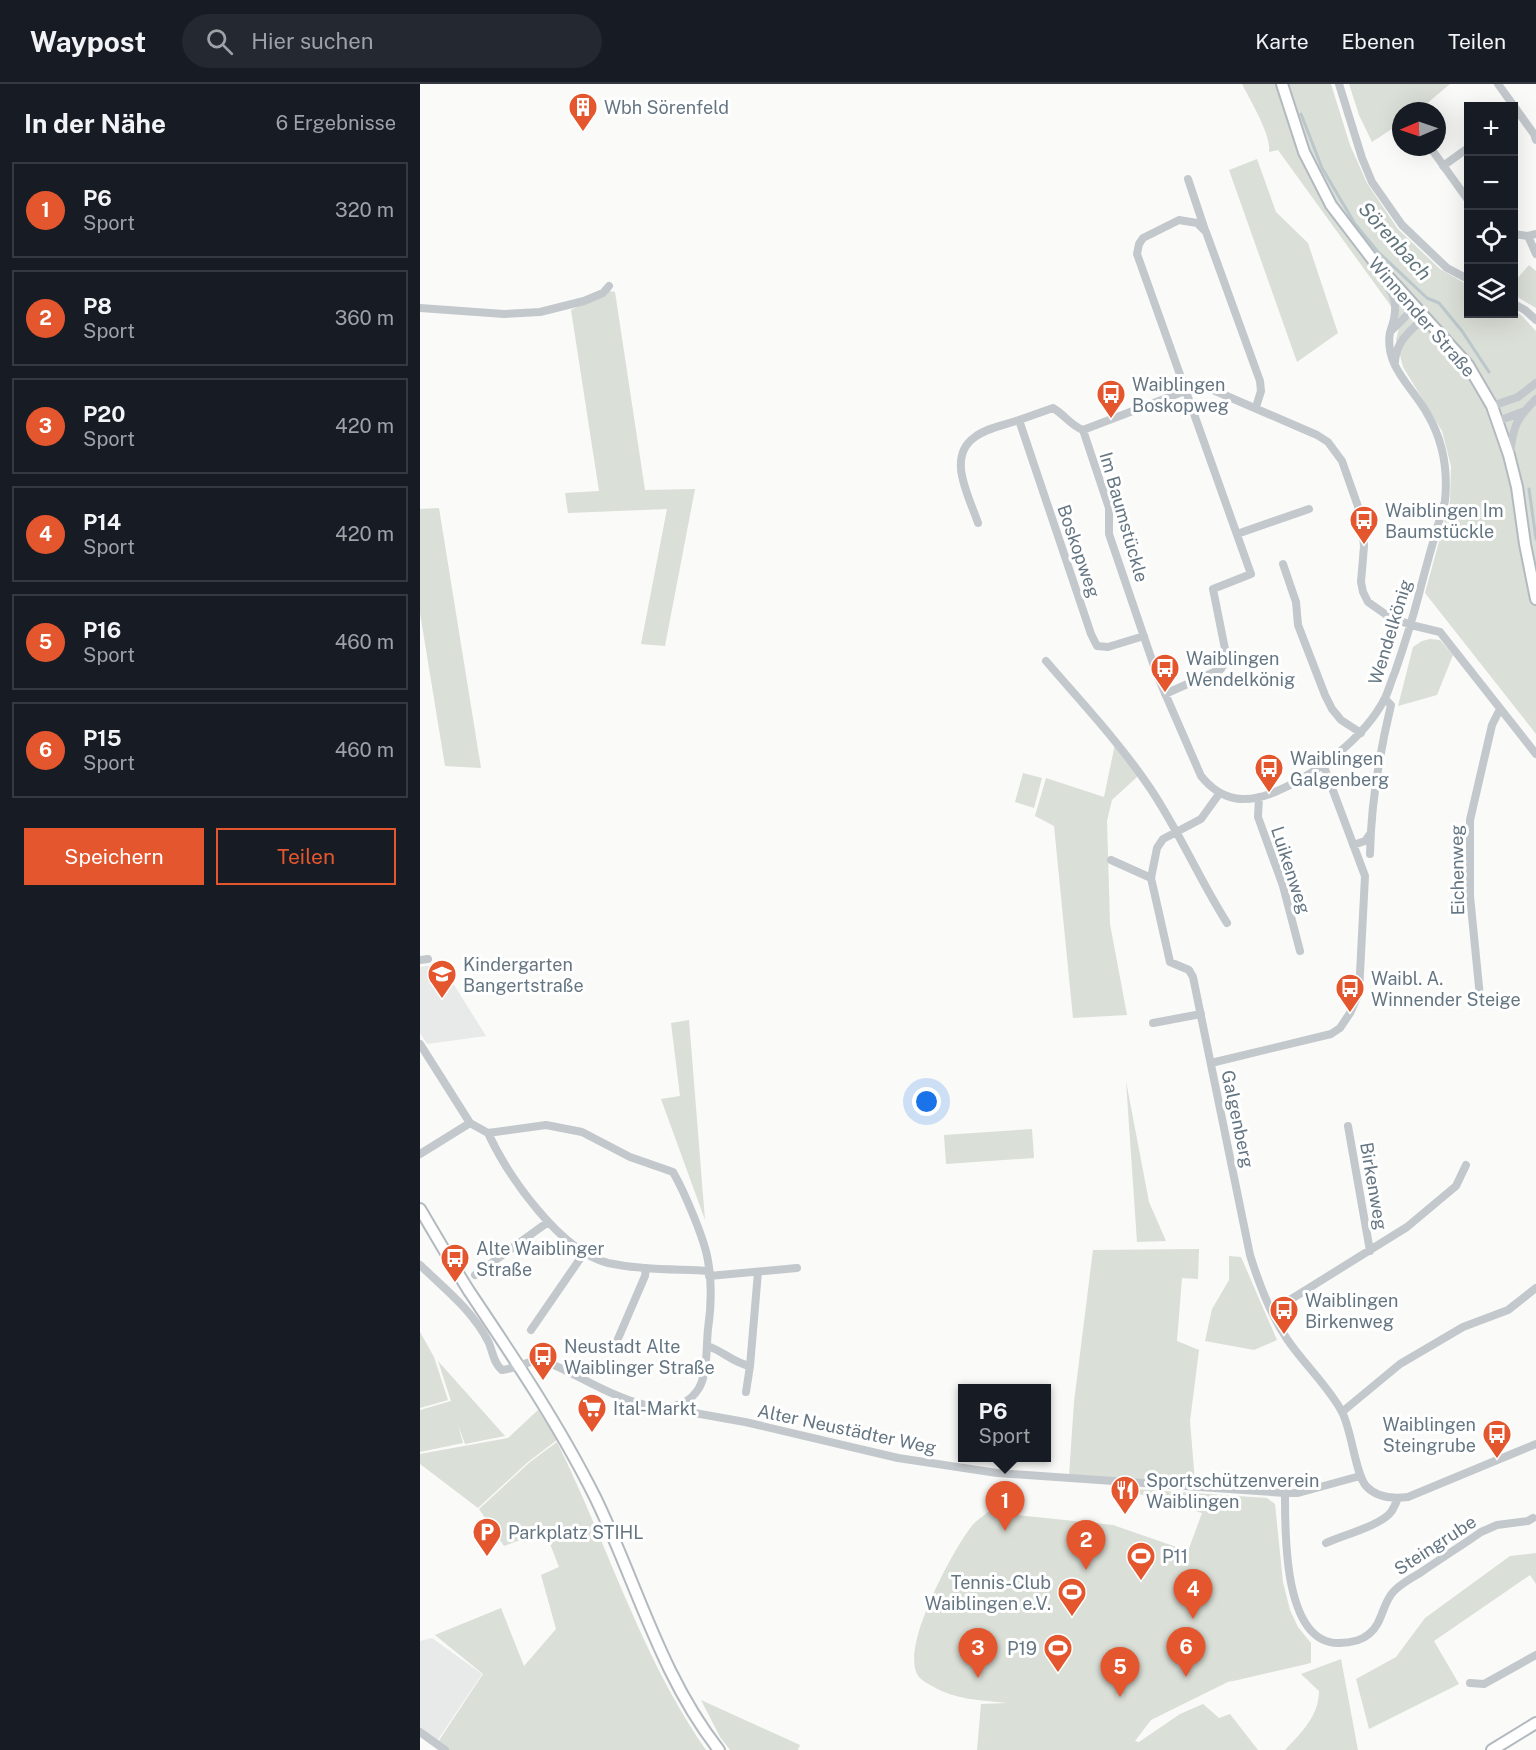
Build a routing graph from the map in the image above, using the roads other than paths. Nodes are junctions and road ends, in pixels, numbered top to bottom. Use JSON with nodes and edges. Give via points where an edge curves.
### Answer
{"nodes":[{"id":1,"x":1282,"y":84,"type":"edge"},
{"id":2,"x":1339,"y":84,"type":"edge"},
{"id":3,"x":1498,"y":84,"type":"edge"},
{"id":4,"x":1509,"y":102,"type":"edge"},
{"id":5,"x":1518,"y":115,"type":"edge"},
{"id":6,"x":1536,"y":140,"type":"edge"},
{"id":7,"x":1464,"y":151,"type":"edge"},
{"id":8,"x":1436,"y":156,"type":"edge"},
{"id":9,"x":1443,"y":166,"type":"junction"},
{"id":10,"x":1188,"y":179,"type":"dead end"},
{"id":11,"x":1464,"y":195,"type":"edge"},
{"id":12,"x":1206,"y":232,"type":"junction"},
{"id":13,"x":1532,"y":235,"type":"edge"},
{"id":14,"x":1536,"y":254,"type":"edge"},
{"id":15,"x":1385,"y":274,"type":"junction"},
{"id":16,"x":1464,"y":277,"type":"edge"},
{"id":17,"x":609,"y":286,"type":"dead end"},
{"id":18,"x":1518,"y":306,"type":"edge"},
{"id":19,"x":1415,"y":307,"type":"junction"},
{"id":20,"x":420,"y":308,"type":"edge"},
{"id":21,"x":1425,"y":317,"type":"junction"},
{"id":22,"x":1536,"y":320,"type":"edge"},
{"id":23,"x":1390,"y":332,"type":"junction"},
{"id":24,"x":1395,"y":367,"type":"junction"},
{"id":25,"x":1536,"y":383,"type":"edge"},
{"id":26,"x":1185,"y":391,"type":"junction"},
{"id":27,"x":1536,"y":399,"type":"edge"},
{"id":28,"x":1492,"y":406,"type":"junction"},
{"id":29,"x":1256,"y":407,"type":"junction"},
{"id":30,"x":1522,"y":412,"type":"junction"},
{"id":31,"x":1019,"y":420,"type":"junction"},
{"id":32,"x":1498,"y":421,"type":"junction"},
{"id":33,"x":1083,"y":430,"type":"junction"},
{"id":34,"x":1509,"y":455,"type":"junction"},
{"id":35,"x":1309,"y":509,"type":"dead end"},
{"id":36,"x":978,"y":522,"type":"dead end"},
{"id":37,"x":1237,"y":534,"type":"junction"},
{"id":38,"x":1283,"y":564,"type":"dead end"},
{"id":39,"x":1536,"y":599,"type":"edge"},
{"id":40,"x":1411,"y":625,"type":"junction"},
{"id":41,"x":1144,"y":636,"type":"junction"},
{"id":42,"x":1046,"y":662,"type":"dead end"},
{"id":43,"x":1165,"y":694,"type":"junction"},
{"id":44,"x":1385,"y":699,"type":"junction"},
{"id":45,"x":1500,"y":710,"type":"junction"},
{"id":46,"x":1360,"y":733,"type":"junction"},
{"id":47,"x":1536,"y":754,"type":"edge"},
{"id":48,"x":1323,"y":764,"type":"junction"},
{"id":49,"x":1219,"y":794,"type":"junction"},
{"id":50,"x":1258,"y":797,"type":"junction"},
{"id":51,"x":1177,"y":831,"type":"junction"},
{"id":52,"x":1370,"y":834,"type":"junction"},
{"id":53,"x":1353,"y":845,"type":"junction"},
{"id":54,"x":1370,"y":854,"type":"dead end"},
{"id":55,"x":1110,"y":860,"type":"dead end"},
{"id":56,"x":1150,"y":878,"type":"junction"},
{"id":57,"x":1227,"y":923,"type":"dead end"},
{"id":58,"x":1300,"y":951,"type":"dead end"},
{"id":59,"x":1480,"y":997,"type":"dead end"},
{"id":60,"x":1201,"y":1014,"type":"junction"},
{"id":61,"x":1153,"y":1023,"type":"dead end"},
{"id":62,"x":420,"y":1044,"type":"edge"},
{"id":63,"x":1210,"y":1063,"type":"junction"},
{"id":64,"x":470,"y":1123,"type":"junction"},
{"id":65,"x":1348,"y":1126,"type":"dead end"},
{"id":66,"x":488,"y":1133,"type":"junction"},
{"id":67,"x":420,"y":1154,"type":"edge"},
{"id":68,"x":1466,"y":1165,"type":"dead end"},
{"id":69,"x":420,"y":1209,"type":"edge"},
{"id":70,"x":548,"y":1222,"type":"junction"},
{"id":71,"x":1370,"y":1251,"type":"junction"},
{"id":72,"x":584,"y":1253,"type":"junction"},
{"id":73,"x":420,"y":1264,"type":"edge"},
{"id":74,"x":646,"y":1268,"type":"junction"},
{"id":75,"x":797,"y":1268,"type":"dead end"},
{"id":76,"x":758,"y":1272,"type":"junction"},
{"id":77,"x":709,"y":1273,"type":"junction"},
{"id":78,"x":475,"y":1275,"type":"dead end"},
{"id":79,"x":1536,"y":1288,"type":"edge"},
{"id":80,"x":1272,"y":1311,"type":"junction"},
{"id":81,"x":531,"y":1330,"type":"dead end"},
{"id":82,"x":707,"y":1346,"type":"junction"},
{"id":83,"x":614,"y":1348,"type":"dead end"},
{"id":84,"x":520,"y":1366,"type":"junction"},
{"id":85,"x":750,"y":1366,"type":"junction"},
{"id":86,"x":746,"y":1392,"type":"dead end"},
{"id":87,"x":677,"y":1405,"type":"junction"},
{"id":88,"x":1342,"y":1412,"type":"junction"},
{"id":89,"x":1536,"y":1444,"type":"edge"},
{"id":90,"x":1360,"y":1476,"type":"junction"},
{"id":91,"x":1286,"y":1493,"type":"junction"},
{"id":92,"x":1398,"y":1498,"type":"junction"},
{"id":93,"x":1533,"y":1518,"type":"dead end"},
{"id":94,"x":1326,"y":1543,"type":"dead end"},
{"id":95,"x":1536,"y":1655,"type":"edge"},
{"id":96,"x":1470,"y":1683,"type":"dead end"},
{"id":97,"x":1536,"y":1723,"type":"edge"},
{"id":98,"x":420,"y":1732,"type":"edge"},
{"id":99,"x":445,"y":1750,"type":"edge"},
{"id":100,"x":719,"y":1750,"type":"edge"},
{"id":101,"x":1492,"y":1750,"type":"edge"}],
"edges":[{"from":1,"to":15,"type":"street","name":"Winnender Straße","via":[[1304,152],[1331,206]]},
{"from":2,"to":16,"type":"street","via":[[1372,182],[1402,225],[1447,268]]},
{"from":3,"to":4,"type":"street"},
{"from":5,"to":6,"type":"street"},
{"from":7,"to":9,"type":"street"},
{"from":8,"to":9,"type":"street"},
{"from":9,"to":11,"type":"street"},
{"from":10,"to":12,"type":"street"},
{"from":12,"to":26,"type":"street","via":[[1197,223],[1179,220],[1143,238],[1137,254]]},
{"from":12,"to":29,"type":"street","via":[[1260,381]]},
{"from":13,"to":14,"type":"street"},
{"from":15,"to":19,"type":"street","name":"Winnender Straße"},
{"from":15,"to":23,"type":"street","name":"Wendelkönig","via":[[1394,298]]},
{"from":17,"to":20,"type":"street","via":[[584,301],[540,312],[504,314]]},
{"from":18,"to":22,"type":"street"},
{"from":19,"to":21,"type":"street","name":"Winnender Straße"},
{"from":19,"to":23,"type":"street"},
{"from":21,"to":24,"type":"street","via":[[1399,344]]},
{"from":21,"to":28,"type":"street","name":"Winnender Straße","via":[[1468,365]]},
{"from":23,"to":24,"type":"street","name":"Wendelkönig"},
{"from":24,"to":40,"type":"street","name":"Wendelkönig","via":[[1438,434],[1447,482]]},
{"from":25,"to":28,"type":"street","via":[[1518,397]]},
{"from":26,"to":29,"type":"street","via":[[1213,390]]},
{"from":26,"to":33,"type":"street"},
{"from":26,"to":37,"type":"street"},
{"from":27,"to":30,"type":"street"},
{"from":28,"to":32,"type":"street","name":"Winnender Straße"},
{"from":29,"to":40,"type":"street","via":[[1317,435],[1328,442],[1342,461],[1361,515],[1363,592],[1368,602],[1388,616]]},
{"from":30,"to":32,"type":"street"},
{"from":30,"to":34,"type":"street"},
{"from":31,"to":33,"type":"street","via":[[1053,408],[1064,414],[1071,425]]},
{"from":31,"to":36,"type":"street","via":[[976,435],[963,448],[960,465]]},
{"from":31,"to":41,"type":"street","name":"Boskopweg","via":[[1097,646],[1107,647]]},
{"from":32,"to":34,"type":"street","name":"Winnender Straße"},
{"from":33,"to":41,"type":"street","name":"Im Baumstückle","via":[[1109,508],[1109,534]]},
{"from":34,"to":39,"type":"street","name":"Winnender Straße"},
{"from":35,"to":37,"type":"street"},
{"from":37,"to":43,"type":"street","via":[[1251,574],[1213,589],[1227,659],[1221,669]]},
{"from":38,"to":46,"type":"street","via":[[1296,602],[1298,625],[1325,695],[1341,720]]},
{"from":40,"to":44,"type":"street","name":"Wendelkönig"},
{"from":40,"to":45,"type":"street","via":[[1440,632]]},
{"from":41,"to":43,"type":"street","name":"Im Baumstückle"},
{"from":42,"to":51,"type":"street","via":[[1120,746]]},
{"from":43,"to":49,"type":"street","via":[[1202,777]]},
{"from":44,"to":46,"type":"street","name":"Wendelkönig"},
{"from":44,"to":52,"type":"street","via":[[1391,705],[1379,758]]},
{"from":45,"to":47,"type":"street"},
{"from":45,"to":59,"type":"street","name":"Eichenweg","via":[[1492,725],[1470,819],[1470,896]]},
{"from":46,"to":48,"type":"street","name":"Wendelkönig"},
{"from":48,"to":50,"type":"street","name":"Wendelkönig","via":[[1292,785]]},
{"from":48,"to":53,"type":"street","name":"Galgenberg"},
{"from":49,"to":50,"type":"street","name":"Wendelkönig","via":[[1240,799]]},
{"from":49,"to":51,"type":"street","via":[[1201,819]]},
{"from":50,"to":58,"type":"street","name":"Luikenweg","via":[[1258,817],[1283,886]]},
{"from":51,"to":56,"type":"street","via":[[1157,848]]},
{"from":51,"to":57,"type":"street"},
{"from":52,"to":53,"type":"street","via":[[1365,841]]},
{"from":52,"to":54,"type":"street"},
{"from":53,"to":63,"type":"street","name":"Galgenberg","via":[[1365,876],[1359,993],[1350,1013],[1331,1034]]},
{"from":55,"to":56,"type":"street"},
{"from":56,"to":60,"type":"street","via":[[1170,962],[1189,970]]},
{"from":60,"to":61,"type":"street"},
{"from":60,"to":63,"type":"street"},
{"from":62,"to":64,"type":"street"},
{"from":63,"to":80,"type":"street","name":"Galgenberg","via":[[1250,1256]]},
{"from":64,"to":66,"type":"street"},
{"from":64,"to":67,"type":"street"},
{"from":65,"to":71,"type":"street","name":"Birkenweg"},
{"from":66,"to":70,"type":"street","via":[[501,1160]]},
{"from":66,"to":77,"type":"street","via":[[546,1125],[582,1132],[630,1157],[673,1172],[706,1251]]},
{"from":68,"to":71,"type":"street","name":"Birkenweg","via":[[1456,1186],[1407,1227]]},
{"from":69,"to":84,"type":"street"},
{"from":70,"to":72,"type":"street"},
{"from":70,"to":78,"type":"street"},
{"from":71,"to":80,"type":"street","name":"Birkenweg"},
{"from":72,"to":74,"type":"street","via":[[606,1262]]},
{"from":72,"to":81,"type":"street"},
{"from":73,"to":84,"type":"street","via":[[475,1319],[497,1366],[502,1370]]},
{"from":74,"to":77,"type":"street"},
{"from":74,"to":83,"type":"street"},
{"from":75,"to":76,"type":"street"},
{"from":76,"to":77,"type":"street"},
{"from":76,"to":85,"type":"street"},
{"from":77,"to":82,"type":"street"},
{"from":79,"to":88,"type":"street","via":[[1508,1310],[1463,1327],[1400,1364]]},
{"from":80,"to":88,"type":"street","name":"Galgenberg","via":[[1287,1340]]},
{"from":82,"to":85,"type":"street"},
{"from":82,"to":87,"type":"street","via":[[699,1388]]},
{"from":84,"to":87,"type":"street","via":[[544,1361],[645,1406]]},
{"from":84,"to":100,"type":"street","via":[[595,1498],[673,1676]]},
{"from":85,"to":86,"type":"street"},
{"from":87,"to":91,"type":"street","name":"Alter Neustädter Weg","via":[[683,1411],[898,1458],[997,1473]]},
{"from":88,"to":90,"type":"street","name":"Galgenberg"},
{"from":89,"to":92,"type":"street","via":[[1432,1489]]},
{"from":90,"to":91,"type":"street","name":"Alter Neustädter Weg","via":[[1304,1492]]},
{"from":90,"to":92,"type":"street","via":[[1374,1492]]},
{"from":91,"to":93,"type":"street","name":"Steingrube","via":[[1285,1527],[1294,1595],[1305,1624],[1317,1637],[1332,1643],[1352,1642],[1368,1635],[1378,1624],[1394,1590],[1481,1532]]},
{"from":92,"to":94,"type":"street","via":[[1390,1514],[1347,1537]]},
{"from":95,"to":96,"type":"street","via":[[1484,1684]]},
{"from":97,"to":101,"type":"street"},
{"from":98,"to":99,"type":"street"}]}
